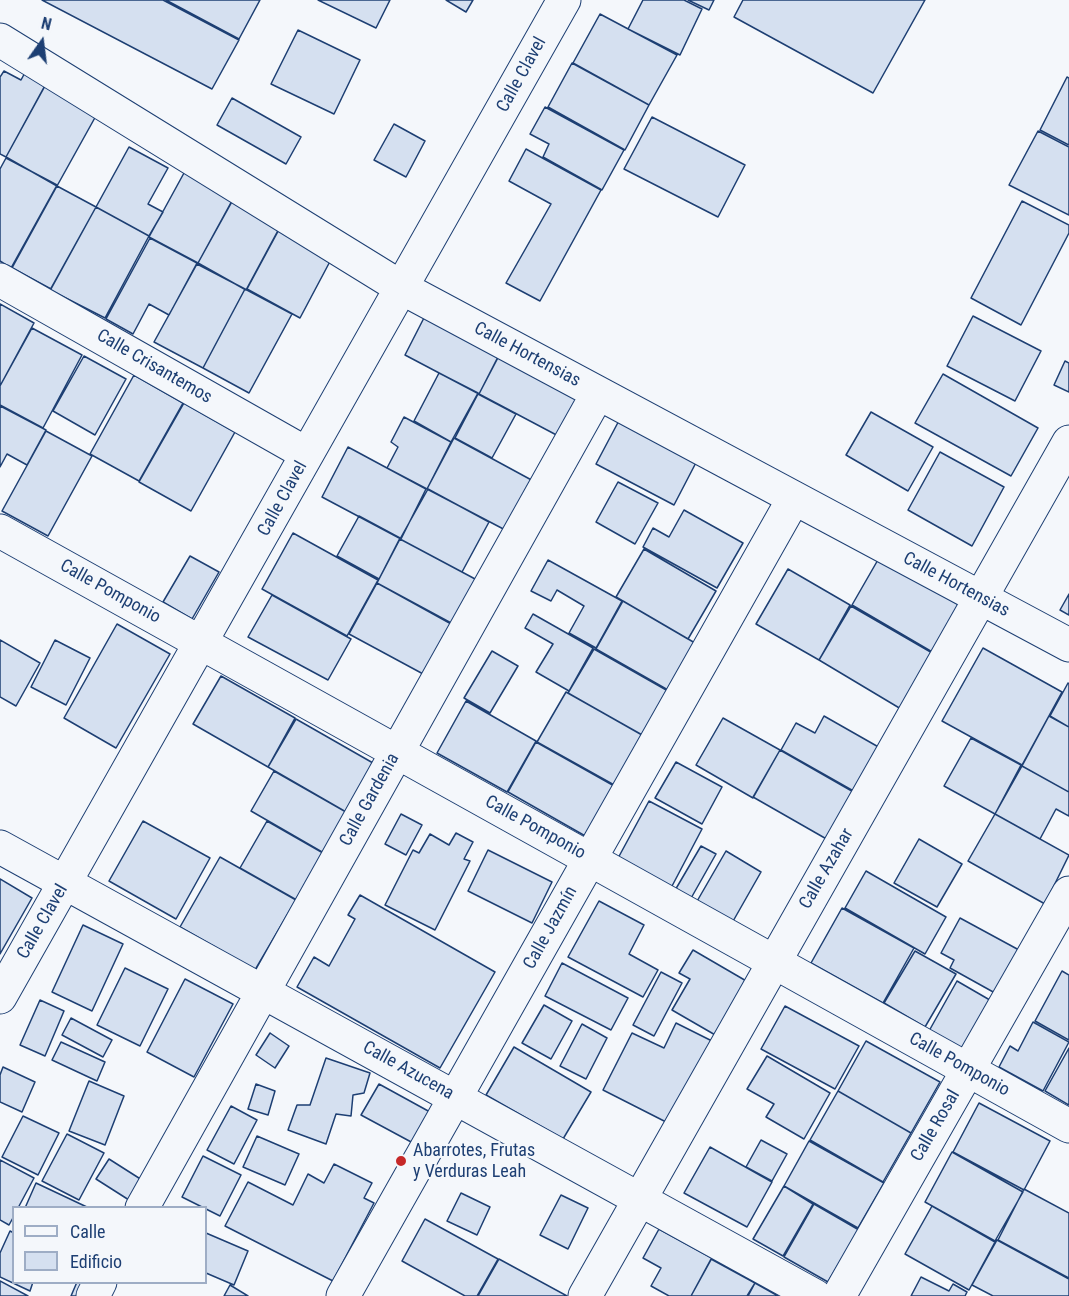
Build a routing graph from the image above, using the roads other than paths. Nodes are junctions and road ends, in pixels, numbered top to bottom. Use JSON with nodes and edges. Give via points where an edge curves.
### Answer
{"nodes":[{"id":1,"x":564,"y":0,"type":"edge"},
{"id":2,"x":0,"y":40,"type":"edge"},
{"id":3,"x":0,"y":280,"type":"edge"},
{"id":4,"x":402,"y":288,"type":"junction"},
{"id":5,"x":598,"y":393,"type":"junction"},
{"id":6,"x":1069,"y":442,"type":"edge"},
{"id":7,"x":308,"y":454,"type":"junction"},
{"id":8,"x":794,"y":498,"type":"junction"},
{"id":9,"x":0,"y":531,"type":"edge"},
{"id":10,"x":981,"y":598,"type":"junction"},
{"id":11,"x":201,"y":643,"type":"junction"},
{"id":12,"x":1069,"y":645,"type":"edge"},
{"id":13,"x":397,"y":752,"type":"junction"},
{"id":14,"x":0,"y":847,"type":"edge"},
{"id":15,"x":590,"y":859,"type":"junction"},
{"id":16,"x":65,"y":883,"type":"junction"},
{"id":17,"x":1069,"y":893,"type":"edge"},
{"id":18,"x":775,"y":962,"type":"junction"},
{"id":19,"x":263,"y":992,"type":"junction"},
{"id":20,"x":0,"y":997,"type":"edge"},
{"id":21,"x":968,"y":1070,"type":"junction"},
{"id":22,"x":455,"y":1098,"type":"junction"},
{"id":23,"x":1069,"y":1126,"type":"edge"},
{"id":24,"x":640,"y":1200,"type":"junction"},
{"id":25,"x":143,"y":1206,"type":"edge"},
{"id":26,"x":344,"y":1296,"type":"edge"},
{"id":27,"x":585,"y":1296,"type":"edge"},
{"id":28,"x":815,"y":1296,"type":"edge"},
{"id":29,"x":839,"y":1296,"type":"edge"}],
"edges":[{"from":1,"to":4,"type":"street","name":"Calle Clavel"},
{"from":2,"to":4,"type":"street","name":"Calle Hortensias"},
{"from":3,"to":7,"type":"street","name":"Calle Crisantemos"},
{"from":4,"to":5,"type":"street","name":"Calle Hortensias"},
{"from":4,"to":7,"type":"street","name":"Calle Clavel"},
{"from":5,"to":8,"type":"street","name":"Calle Hortensias"},
{"from":5,"to":13,"type":"street","name":"Calle Gardenia"},
{"from":6,"to":10,"type":"street","name":"Calle Azahar"},
{"from":7,"to":11,"type":"street","name":"Calle Clavel"},
{"from":8,"to":10,"type":"street","name":"Calle Hortensias"},
{"from":8,"to":15,"type":"street","name":"Calle Jazmín"},
{"from":9,"to":11,"type":"street","name":"Calle Pomponio"},
{"from":10,"to":12,"type":"street","name":"Calle Hortensias"},
{"from":10,"to":18,"type":"street","name":"Calle Azahar"},
{"from":11,"to":13,"type":"street","name":"Calle Pomponio"},
{"from":11,"to":16,"type":"street","name":"Calle Clavel"},
{"from":13,"to":15,"type":"street","name":"Calle Pomponio"},
{"from":13,"to":19,"type":"street","name":"Calle Gardenia"},
{"from":14,"to":16,"type":"street","name":"Calle Azucena"},
{"from":15,"to":18,"type":"street","name":"Calle Pomponio"},
{"from":15,"to":22,"type":"street","name":"Calle Jazmín"},
{"from":16,"to":19,"type":"street","name":"Calle Azucena"},
{"from":16,"to":20,"type":"street","name":"Calle Clavel"},
{"from":17,"to":21,"type":"street","name":"Calle Rosal"},
{"from":18,"to":21,"type":"street","name":"Calle Pomponio"},
{"from":18,"to":24,"type":"street","name":"Calle Azahar"},
{"from":19,"to":22,"type":"street","name":"Calle Azucena"},
{"from":19,"to":25,"type":"street","name":"Calle Gardenia"},
{"from":21,"to":23,"type":"street","name":"Calle Pomponio"},
{"from":21,"to":29,"type":"street","name":"Calle Rosal"},
{"from":22,"to":24,"type":"street","name":"Calle Azucena"},
{"from":22,"to":26,"type":"street","name":"Calle Jazmín"},
{"from":24,"to":27,"type":"street","name":"Calle Azahar"},
{"from":24,"to":28,"type":"street","name":"Calle Azucena"}]}
